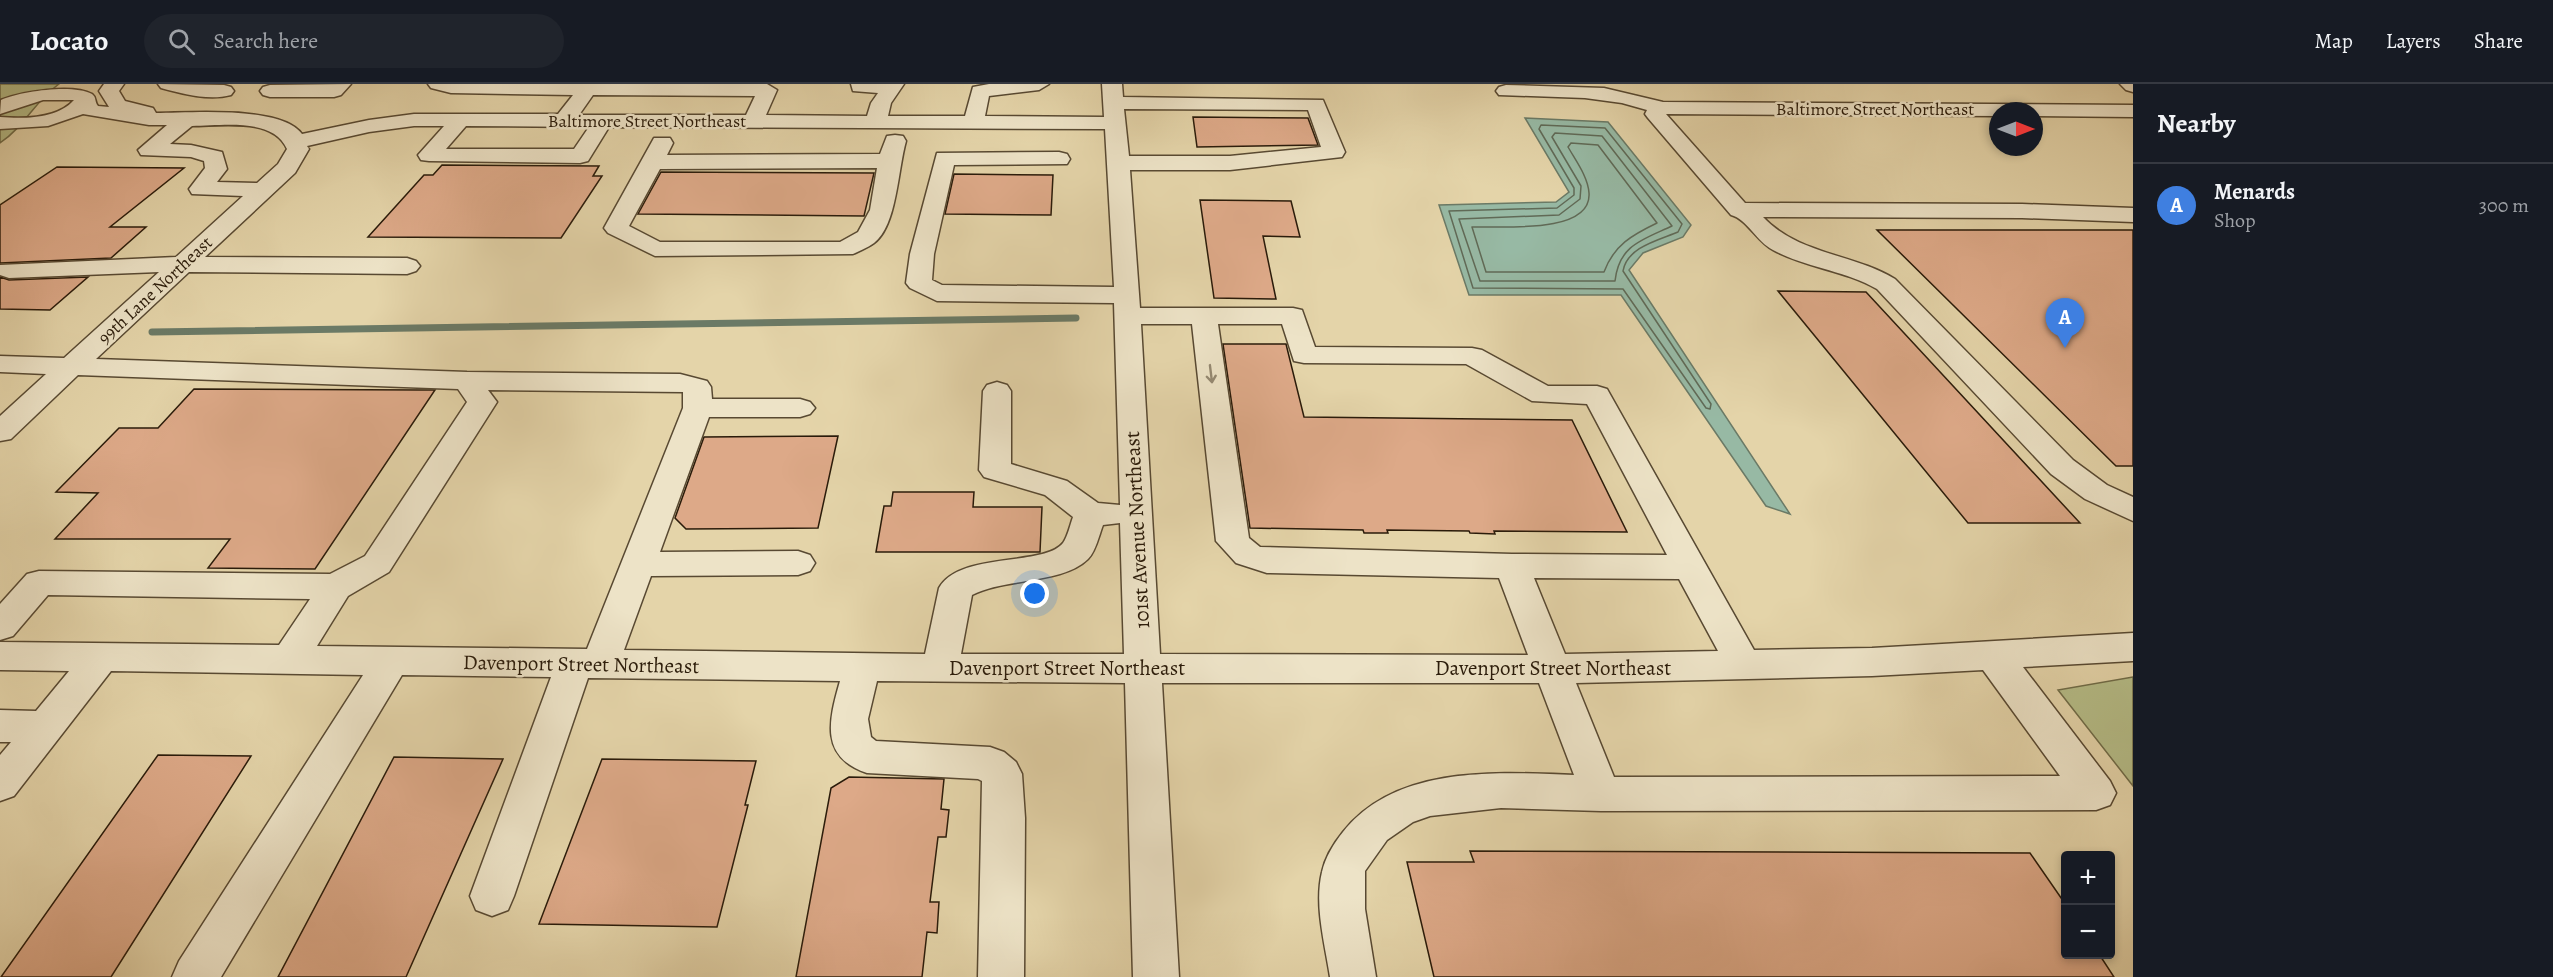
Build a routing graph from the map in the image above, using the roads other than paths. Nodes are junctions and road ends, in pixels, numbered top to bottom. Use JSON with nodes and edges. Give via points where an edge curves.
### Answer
{"nodes":[{"id":1,"x":114,"y":84,"type":"edge"},
{"id":2,"x":168,"y":84,"type":"edge"},
{"id":3,"x":341,"y":84,"type":"edge"},
{"id":4,"x":438,"y":84,"type":"edge"},
{"id":5,"x":861,"y":84,"type":"edge"},
{"id":6,"x":894,"y":85,"type":"edge"},
{"id":7,"x":272,"y":87,"type":"edge"},
{"id":8,"x":771,"y":87,"type":"edge"},
{"id":9,"x":1658,"y":87,"type":"dead end"},
{"id":10,"x":1591,"y":88,"type":"edge"},
{"id":11,"x":587,"y":89,"type":"junction"},
{"id":12,"x":1980,"y":89,"type":"dead end"},
{"id":13,"x":1714,"y":90,"type":"dead end"},
{"id":14,"x":1770,"y":90,"type":"dead end"},
{"id":15,"x":1942,"y":90,"type":"dead end"},
{"id":16,"x":85,"y":91,"type":"edge"},
{"id":17,"x":224,"y":91,"type":"dead end"},
{"id":18,"x":1038,"y":91,"type":"edge"},
{"id":19,"x":1506,"y":91,"type":"dead end"},
{"id":20,"x":2072,"y":91,"type":"dead end"},
{"id":21,"x":2095,"y":92,"type":"junction"},
{"id":22,"x":2133,"y":92,"type":"edge"},
{"id":23,"x":1998,"y":102,"type":"edge"},
{"id":24,"x":1113,"y":103,"type":"edge"},
{"id":25,"x":5,"y":104,"type":"edge"},
{"id":26,"x":1789,"y":108,"type":"junction"},
{"id":27,"x":1887,"y":109,"type":"junction"},
{"id":28,"x":1989,"y":109,"type":"edge"},
{"id":29,"x":2043,"y":110,"type":"edge"},
{"id":30,"x":1658,"y":111,"type":"junction"},
{"id":31,"x":2127,"y":111,"type":"edge"},
{"id":32,"x":188,"y":119,"type":"junction"},
{"id":33,"x":235,"y":120,"type":"junction"},
{"id":34,"x":460,"y":121,"type":"junction"},
{"id":35,"x":564,"y":121,"type":"junction"},
{"id":36,"x":603,"y":121,"type":"junction"},
{"id":37,"x":673,"y":121,"type":"junction"},
{"id":38,"x":38,"y":122,"type":"junction"},
{"id":39,"x":753,"y":122,"type":"junction"},
{"id":40,"x":876,"y":122,"type":"junction"},
{"id":41,"x":901,"y":122,"type":"junction"},
{"id":42,"x":974,"y":122,"type":"junction"},
{"id":43,"x":0,"y":123,"type":"edge"},
{"id":44,"x":296,"y":142,"type":"junction"},
{"id":45,"x":1059,"y":159,"type":"dead end"},
{"id":46,"x":889,"y":161,"type":"junction"},
{"id":47,"x":653,"y":162,"type":"junction"},
{"id":48,"x":1118,"y":163,"type":"junction"},
{"id":49,"x":264,"y":190,"type":"junction"},
{"id":50,"x":1744,"y":210,"type":"junction"},
{"id":51,"x":2133,"y":215,"type":"edge"},
{"id":52,"x":182,"y":264,"type":"junction"},
{"id":53,"x":407,"y":267,"type":"dead end"},
{"id":54,"x":9,"y":270,"type":"dead end"},
{"id":55,"x":1127,"y":305,"type":"junction"},
{"id":56,"x":1204,"y":316,"type":"junction"},
{"id":57,"x":0,"y":364,"type":"edge"},
{"id":58,"x":72,"y":368,"type":"junction"},
{"id":59,"x":467,"y":381,"type":"junction"},
{"id":60,"x":997,"y":391,"type":"dead end"},
{"id":61,"x":698,"y":408,"type":"junction"},
{"id":62,"x":800,"y":408,"type":"dead end"},
{"id":63,"x":0,"y":432,"type":"edge"},
{"id":64,"x":2133,"y":510,"type":"edge"},
{"id":65,"x":1136,"y":513,"type":"junction"},
{"id":66,"x":1090,"y":514,"type":"junction"},
{"id":67,"x":798,"y":563,"type":"dead end"},
{"id":68,"x":640,"y":564,"type":"junction"},
{"id":69,"x":1512,"y":566,"type":"junction"},
{"id":70,"x":1690,"y":567,"type":"junction"},
{"id":71,"x":336,"y":587,"type":"junction"},
{"id":72,"x":0,"y":627,"type":"edge"},
{"id":73,"x":2133,"y":646,"type":"edge"},
{"id":74,"x":1993,"y":655,"type":"junction"},
{"id":75,"x":0,"y":656,"type":"edge"},
{"id":76,"x":102,"y":657,"type":"junction"},
{"id":77,"x":289,"y":660,"type":"junction"},
{"id":78,"x":391,"y":661,"type":"junction"},
{"id":79,"x":587,"y":664,"type":"junction"},
{"id":80,"x":1744,"y":666,"type":"junction"},
{"id":81,"x":862,"y":667,"type":"junction"},
{"id":82,"x":940,"y":668,"type":"junction"},
{"id":83,"x":1144,"y":669,"type":"junction"},
{"id":84,"x":1553,"y":669,"type":"junction"},
{"id":85,"x":0,"y":726,"type":"edge"},
{"id":86,"x":46,"y":727,"type":"junction"},
{"id":87,"x":0,"y":784,"type":"edge"},
{"id":88,"x":1601,"y":794,"type":"junction"},
{"id":89,"x":492,"y":896,"type":"dead end"},
{"id":90,"x":195,"y":977,"type":"edge"},
{"id":91,"x":1001,"y":977,"type":"edge"},
{"id":92,"x":1156,"y":977,"type":"edge"},
{"id":93,"x":1353,"y":977,"type":"edge"}],
"edges":[{"from":1,"to":32,"type":"street","via":[[109,91],[117,105]]},
{"from":2,"to":17,"type":"street"},
{"from":3,"to":7,"type":"street","via":[[334,91]]},
{"from":4,"to":11,"type":"street"},
{"from":5,"to":6,"type":"street","via":[[860,87]]},
{"from":6,"to":40,"type":"street","via":[[881,102]]},
{"from":7,"to":33,"type":"street"},
{"from":8,"to":11,"type":"street"},
{"from":8,"to":39,"type":"street"},
{"from":9,"to":13,"type":"street"},
{"from":10,"to":19,"type":"street"},
{"from":10,"to":30,"type":"street","via":[[1636,99]]},
{"from":11,"to":35,"type":"street"},
{"from":12,"to":23,"type":"street"},
{"from":14,"to":26,"type":"street"},
{"from":15,"to":27,"type":"street","via":[[1866,91]]},
{"from":16,"to":25,"type":"street","via":[[46,93]]},
{"from":16,"to":32,"type":"street","via":[[91,111]]},
{"from":16,"to":38,"type":"street","via":[[68,113]]},
{"from":18,"to":42,"type":"street","via":[[980,91]]},
{"from":20,"to":21,"type":"street"},
{"from":21,"to":22,"type":"street"},
{"from":21,"to":31,"type":"street"},
{"from":24,"to":42,"type":"street","name":"Baltimore Street Northeast"},
{"from":24,"to":48,"type":"street","name":"101st Avenue Northeast"},
{"from":24,"to":48,"type":"street","name":"Baltimore Street Northeast","via":[[1316,105],[1334,152],[1230,163]]},
{"from":26,"to":27,"type":"street","name":"Baltimore Street Northeast"},
{"from":26,"to":30,"type":"street","name":"Baltimore Street Northeast"},
{"from":27,"to":28,"type":"street","name":"Baltimore Street Northeast"},
{"from":29,"to":31,"type":"street","name":"Baltimore Street Northeast"},
{"from":30,"to":50,"type":"street","via":[[1739,210]]},
{"from":32,"to":33,"type":"street"},
{"from":32,"to":38,"type":"street","via":[[115,124]]},
{"from":32,"to":49,"type":"street","via":[[149,150],[191,151],[214,157],[216,169],[200,189]]},
{"from":33,"to":44,"type":"street","via":[[280,127]]},
{"from":34,"to":35,"type":"street","name":"Baltimore Street Northeast"},
{"from":34,"to":36,"type":"street","via":[[429,155],[580,156]]},
{"from":34,"to":44,"type":"street","name":"Baltimore Street Northeast","via":[[414,120]]},
{"from":35,"to":36,"type":"street","name":"Baltimore Street Northeast"},
{"from":36,"to":37,"type":"street","name":"Baltimore Street Northeast"},
{"from":37,"to":39,"type":"street","name":"Baltimore Street Northeast"},
{"from":37,"to":47,"type":"street"},
{"from":38,"to":43,"type":"street"},
{"from":39,"to":40,"type":"street","name":"Baltimore Street Northeast"},
{"from":40,"to":41,"type":"street","name":"Baltimore Street Northeast"},
{"from":41,"to":42,"type":"street","name":"Baltimore Street Northeast"},
{"from":41,"to":46,"type":"street"},
{"from":44,"to":49,"type":"street","name":"99th Lane Northeast","via":[[295,158]]},
{"from":45,"to":55,"type":"street","via":[[945,158],[919,283],[937,293]]},
{"from":46,"to":47,"type":"street"},
{"from":46,"to":47,"type":"street","via":[[882,210],[867,237],[844,249],[655,249],[615,228]]},
{"from":48,"to":55,"type":"street","name":"101st Avenue Northeast"},
{"from":49,"to":52,"type":"street","name":"99th Lane Northeast"},
{"from":50,"to":51,"type":"street"},
{"from":50,"to":64,"type":"street","via":[[1762,231],[1783,246],[1860,269],[1886,284],[2061,467],[2096,492]]},
{"from":52,"to":53,"type":"street"},
{"from":52,"to":54,"type":"street"},
{"from":52,"to":58,"type":"street","name":"99th Lane Northeast"},
{"from":55,"to":56,"type":"street"},
{"from":55,"to":65,"type":"street","name":"101st Avenue Northeast"},
{"from":56,"to":69,"type":"street","one_way":true,"via":[[1233,541],[1241,552],[1267,561]]},
{"from":56,"to":70,"type":"street","via":[[1293,316],[1304,356],[1472,356],[1542,395],[1598,395]]},
{"from":57,"to":58,"type":"street"},
{"from":58,"to":59,"type":"street"},
{"from":58,"to":63,"type":"street","name":"99th Lane Northeast"},
{"from":59,"to":61,"type":"street","via":[[680,383],[697,387]]},
{"from":59,"to":71,"type":"street","via":[[482,402],[377,564]]},
{"from":60,"to":66,"type":"street","via":[[994,470],[1056,488]]},
{"from":61,"to":62,"type":"street"},
{"from":61,"to":68,"type":"street"},
{"from":65,"to":66,"type":"street"},
{"from":65,"to":83,"type":"street","name":"101st Avenue Northeast"},
{"from":66,"to":82,"type":"street","via":[[1076,551],[1057,561],[978,577],[956,588]]},
{"from":67,"to":68,"type":"street"},
{"from":68,"to":79,"type":"street"},
{"from":69,"to":70,"type":"street"},
{"from":69,"to":84,"type":"street"},
{"from":70,"to":80,"type":"street"},
{"from":71,"to":72,"type":"street","via":[[39,584]]},
{"from":71,"to":77,"type":"street"},
{"from":73,"to":74,"type":"street","name":"Davenport Street Northeast"},
{"from":74,"to":80,"type":"street","name":"Davenport Street Northeast"},
{"from":74,"to":88,"type":"street","via":[[2096,793]]},
{"from":75,"to":76,"type":"street","name":"Davenport Street Northeast"},
{"from":76,"to":77,"type":"street","name":"Davenport Street Northeast"},
{"from":76,"to":86,"type":"street"},
{"from":77,"to":78,"type":"street","name":"Davenport Street Northeast"},
{"from":78,"to":79,"type":"street","name":"Davenport Street Northeast"},
{"from":78,"to":90,"type":"street"},
{"from":79,"to":81,"type":"street","name":"Davenport Street Northeast"},
{"from":79,"to":89,"type":"street"},
{"from":80,"to":84,"type":"street","name":"Davenport Street Northeast"},
{"from":81,"to":82,"type":"street","name":"Davenport Street Northeast"},
{"from":81,"to":91,"type":"street","via":[[849,719],[852,744],[867,757],[978,762],[990,764],[1002,774]]},
{"from":82,"to":83,"type":"street","name":"Davenport Street Northeast"},
{"from":83,"to":84,"type":"street","name":"Davenport Street Northeast"},
{"from":83,"to":92,"type":"street","name":"101st Avenue Northeast"},
{"from":84,"to":88,"type":"street"},
{"from":85,"to":86,"type":"street"},
{"from":86,"to":87,"type":"street"},
{"from":88,"to":93,"type":"street","via":[[1489,790],[1435,797],[1389,812],[1361,836],[1343,873],[1345,926]]}]}
